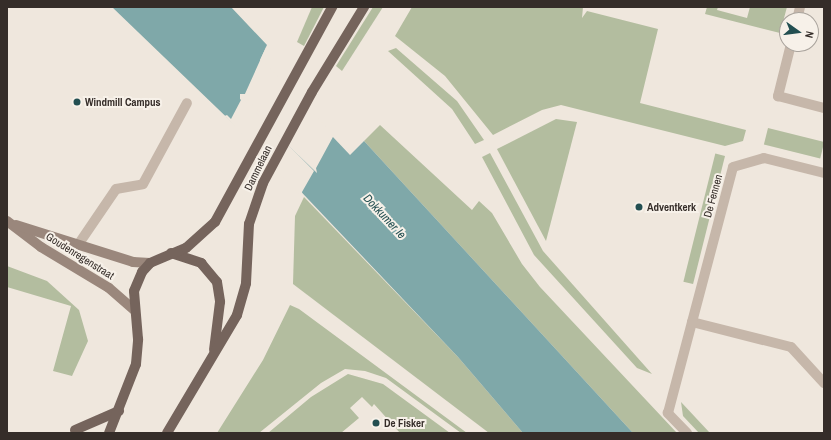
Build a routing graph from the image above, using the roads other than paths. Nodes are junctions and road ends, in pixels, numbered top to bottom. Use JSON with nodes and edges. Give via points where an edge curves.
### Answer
{"nodes":[{"id":1,"x":332,"y":7,"type":"edge"},
{"id":2,"x":364,"y":7,"type":"edge"},
{"id":3,"x":789,"y":52,"type":"edge"},
{"id":4,"x":187,"y":103,"type":"dead end"},
{"id":5,"x":824,"y":108,"type":"edge"},
{"id":6,"x":824,"y":173,"type":"edge"},
{"id":7,"x":10,"y":222,"type":"edge"},
{"id":8,"x":80,"y":242,"type":"junction"},
{"id":9,"x":171,"y":253,"type":"junction"},
{"id":10,"x":150,"y":263,"type":"junction"},
{"id":11,"x":134,"y":310,"type":"junction"},
{"id":12,"x":692,"y":322,"type":"junction"},
{"id":13,"x":214,"y":354,"type":"junction"},
{"id":14,"x":824,"y":383,"type":"edge"},
{"id":15,"x":119,"y":411,"type":"junction"},
{"id":16,"x":74,"y":432,"type":"edge"},
{"id":17,"x":109,"y":433,"type":"edge"},
{"id":18,"x":167,"y":433,"type":"edge"},
{"id":19,"x":687,"y":433,"type":"edge"}],
"edges":[{"from":1,"to":9,"type":"main road","name":"Dammelaan","via":[[216,222],[198,239]]},
{"from":2,"to":13,"type":"main road","name":"Dammelaan","via":[[312,92],[263,183],[250,224],[244,290],[237,315]]},
{"from":3,"to":5,"type":"street","via":[[778,96]]},
{"from":4,"to":8,"type":"street","via":[[143,184],[116,189]]},
{"from":6,"to":12,"type":"street","name":"De Fennen","via":[[764,158],[733,167]]},
{"from":7,"to":8,"type":"street","name":"Goudenregenstraat"},
{"from":7,"to":11,"type":"street","name":"Goudenregenstraat","via":[[41,247],[109,288]]},
{"from":8,"to":10,"type":"street","name":"Goudenregenstraat","via":[[133,262]]},
{"from":9,"to":10,"type":"main road","name":"Dammelaan"},
{"from":9,"to":13,"type":"main road","via":[[201,263],[217,282],[220,302]]},
{"from":10,"to":11,"type":"main road","via":[[136,284]]},
{"from":11,"to":15,"type":"main road","via":[[137,353]]},
{"from":12,"to":14,"type":"street","via":[[791,347]]},
{"from":12,"to":19,"type":"street","name":"De Fennen","via":[[668,413]]},
{"from":13,"to":18,"type":"main road","name":"Dammelaan"},
{"from":15,"to":16,"type":"main road"},
{"from":15,"to":17,"type":"main road"}]}
